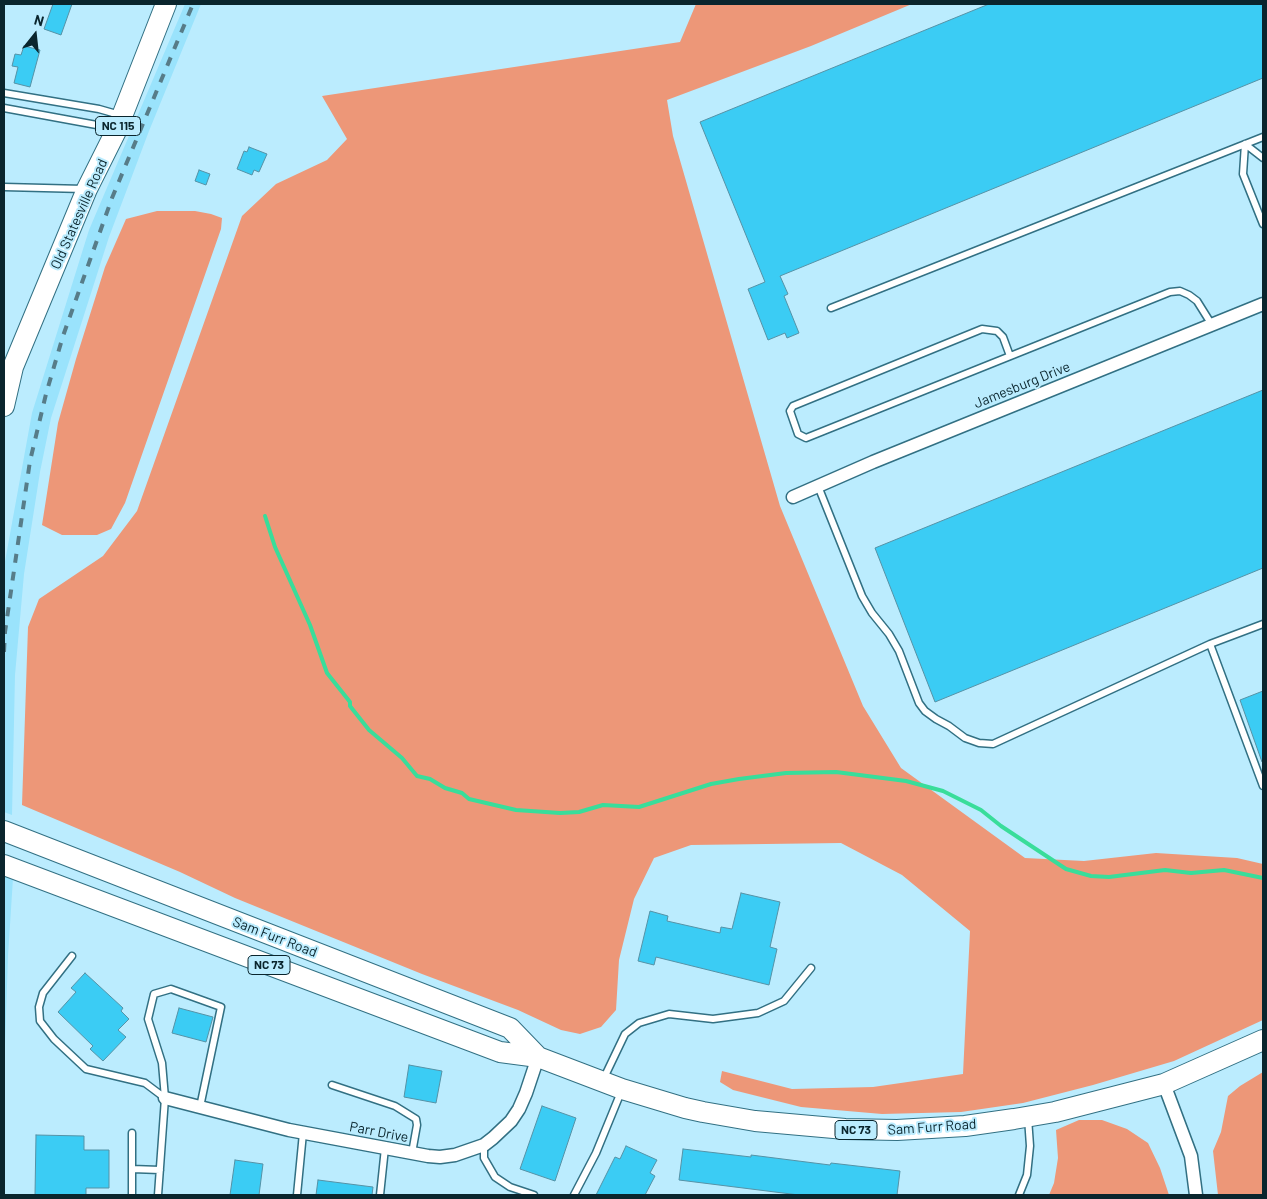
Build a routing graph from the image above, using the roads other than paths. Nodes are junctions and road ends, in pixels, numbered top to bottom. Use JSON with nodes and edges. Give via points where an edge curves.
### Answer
{"nodes":[{"id":1,"x":166,"y":4,"type":"edge"},
{"id":2,"x":4,"y":93,"type":"edge"},
{"id":3,"x":4,"y":108,"type":"edge"},
{"id":4,"x":120,"y":122,"type":"junction"},
{"id":5,"x":1263,"y":137,"type":"edge"},
{"id":6,"x":1245,"y":144,"type":"junction"},
{"id":7,"x":1263,"y":158,"type":"edge"},
{"id":8,"x":4,"y":187,"type":"edge"},
{"id":9,"x":87,"y":190,"type":"junction"},
{"id":10,"x":1263,"y":224,"type":"edge"},
{"id":11,"x":1263,"y":304,"type":"edge"},
{"id":12,"x":831,"y":308,"type":"dead end"},
{"id":13,"x":1212,"y":324,"type":"junction"},
{"id":14,"x":1010,"y":356,"type":"junction"},
{"id":15,"x":8,"y":374,"type":"edge"},
{"id":16,"x":4,"y":406,"type":"edge"},
{"id":17,"x":818,"y":486,"type":"junction"},
{"id":18,"x":793,"y":497,"type":"dead end"},
{"id":19,"x":1263,"y":624,"type":"edge"},
{"id":20,"x":1210,"y":644,"type":"junction"},
{"id":21,"x":1263,"y":786,"type":"edge"},
{"id":22,"x":4,"y":830,"type":"edge"},
{"id":23,"x":4,"y":864,"type":"edge"},
{"id":24,"x":72,"y":956,"type":"dead end"},
{"id":25,"x":811,"y":968,"type":"dead end"},
{"id":26,"x":1263,"y":1040,"type":"edge"},
{"id":27,"x":538,"y":1056,"type":"junction"},
{"id":28,"x":602,"y":1081,"type":"junction"},
{"id":29,"x":1164,"y":1084,"type":"junction"},
{"id":30,"x":332,"y":1085,"type":"dead end"},
{"id":31,"x":622,"y":1089,"type":"junction"},
{"id":32,"x":165,"y":1098,"type":"junction"},
{"id":33,"x":200,"y":1107,"type":"junction"},
{"id":34,"x":1028,"y":1117,"type":"junction"},
{"id":35,"x":132,"y":1133,"type":"dead end"},
{"id":36,"x":303,"y":1133,"type":"junction"},
{"id":37,"x":484,"y":1144,"type":"junction"},
{"id":38,"x":385,"y":1148,"type":"junction"},
{"id":39,"x":412,"y":1153,"type":"junction"},
{"id":40,"x":132,"y":1169,"type":"junction"},
{"id":41,"x":160,"y":1170,"type":"junction"},
{"id":42,"x":132,"y":1195,"type":"edge"},
{"id":43,"x":158,"y":1195,"type":"edge"},
{"id":44,"x":297,"y":1195,"type":"edge"},
{"id":45,"x":380,"y":1195,"type":"edge"},
{"id":46,"x":534,"y":1195,"type":"edge"},
{"id":47,"x":574,"y":1195,"type":"edge"},
{"id":48,"x":1019,"y":1195,"type":"edge"},
{"id":49,"x":1196,"y":1195,"type":"edge"}],
"edges":[{"from":1,"to":4,"type":"main road","name":"Old Statesville Road","number":"NC 115"},
{"from":2,"to":4,"type":"lane","via":[[99,109]]},
{"from":3,"to":4,"type":"lane"},
{"from":4,"to":9,"type":"main road","name":"Old Statesville Road","number":"NC 115"},
{"from":5,"to":6,"type":"lane"},
{"from":6,"to":7,"type":"lane"},
{"from":6,"to":10,"type":"lane","via":[[1243,174]]},
{"from":6,"to":12,"type":"lane"},
{"from":8,"to":9,"type":"lane"},
{"from":9,"to":15,"type":"main road","name":"Old Statesville Road","number":"NC 115"},
{"from":11,"to":13,"type":"street","name":"Jamesburg Drive"},
{"from":13,"to":14,"type":"lane","via":[[1197,301],[1180,291],[1170,292]]},
{"from":13,"to":17,"type":"street","name":"Jamesburg Drive"},
{"from":14,"to":14,"type":"lane","via":[[806,438],[798,434],[790,411],[792,406],[982,329],[997,331]]},
{"from":15,"to":16,"type":"main road","name":"Old Statesville Road","number":"NC 115"},
{"from":17,"to":18,"type":"street","name":"Jamesburg Drive"},
{"from":17,"to":20,"type":"lane","via":[[862,596],[900,651],[919,703],[926,712],[964,738],[979,744],[993,744]]},
{"from":19,"to":20,"type":"lane"},
{"from":20,"to":21,"type":"lane"},
{"from":22,"to":27,"type":"main road","name":"Sam Furr Road","number":"NC 73","via":[[510,1028]]},
{"from":23,"to":27,"type":"main road","name":"Sam Furr Road","number":"NC 73","via":[[500,1052]]},
{"from":24,"to":32,"type":"lane","via":[[43,993],[40,1021],[86,1069],[145,1083]]},
{"from":25,"to":28,"type":"lane","via":[[784,1001],[758,1013],[714,1019],[669,1014],[639,1022],[624,1034]]},
{"from":26,"to":29,"type":"main road","name":"Sam Furr Road","number":"NC 73"},
{"from":27,"to":28,"type":"main road","name":"Sam Furr Road","number":"NC 73"},
{"from":27,"to":37,"type":"street","name":"Parr Drive","via":[[519,1109],[503,1130]]},
{"from":28,"to":31,"type":"main road","name":"Sam Furr Road","number":"NC 73"},
{"from":29,"to":34,"type":"main road","name":"Sam Furr Road","number":"NC 73"},
{"from":29,"to":49,"type":"street","via":[[1191,1156]]},
{"from":30,"to":39,"type":"lane","via":[[396,1106],[416,1119]]},
{"from":31,"to":34,"type":"main road","name":"Sam Furr Road","number":"NC 73","via":[[703,1112],[836,1129],[942,1128]]},
{"from":31,"to":47,"type":"lane","via":[[596,1153]]},
{"from":32,"to":33,"type":"street","name":"Parr Drive"},
{"from":32,"to":33,"type":"lane","via":[[162,1063],[148,1019],[154,994],[171,989],[221,1006]]},
{"from":32,"to":41,"type":"lane"},
{"from":33,"to":36,"type":"street","name":"Parr Drive"},
{"from":34,"to":48,"type":"lane","via":[[1027,1175]]},
{"from":35,"to":40,"type":"lane"},
{"from":36,"to":38,"type":"street","name":"Parr Drive"},
{"from":36,"to":44,"type":"lane"},
{"from":37,"to":39,"type":"street","name":"Parr Drive","via":[[455,1156]]},
{"from":37,"to":46,"type":"lane","via":[[484,1158],[495,1177],[510,1187]]},
{"from":38,"to":39,"type":"street","name":"Parr Drive"},
{"from":38,"to":45,"type":"lane"},
{"from":40,"to":41,"type":"lane"},
{"from":40,"to":42,"type":"lane"},
{"from":41,"to":43,"type":"lane"}]}
